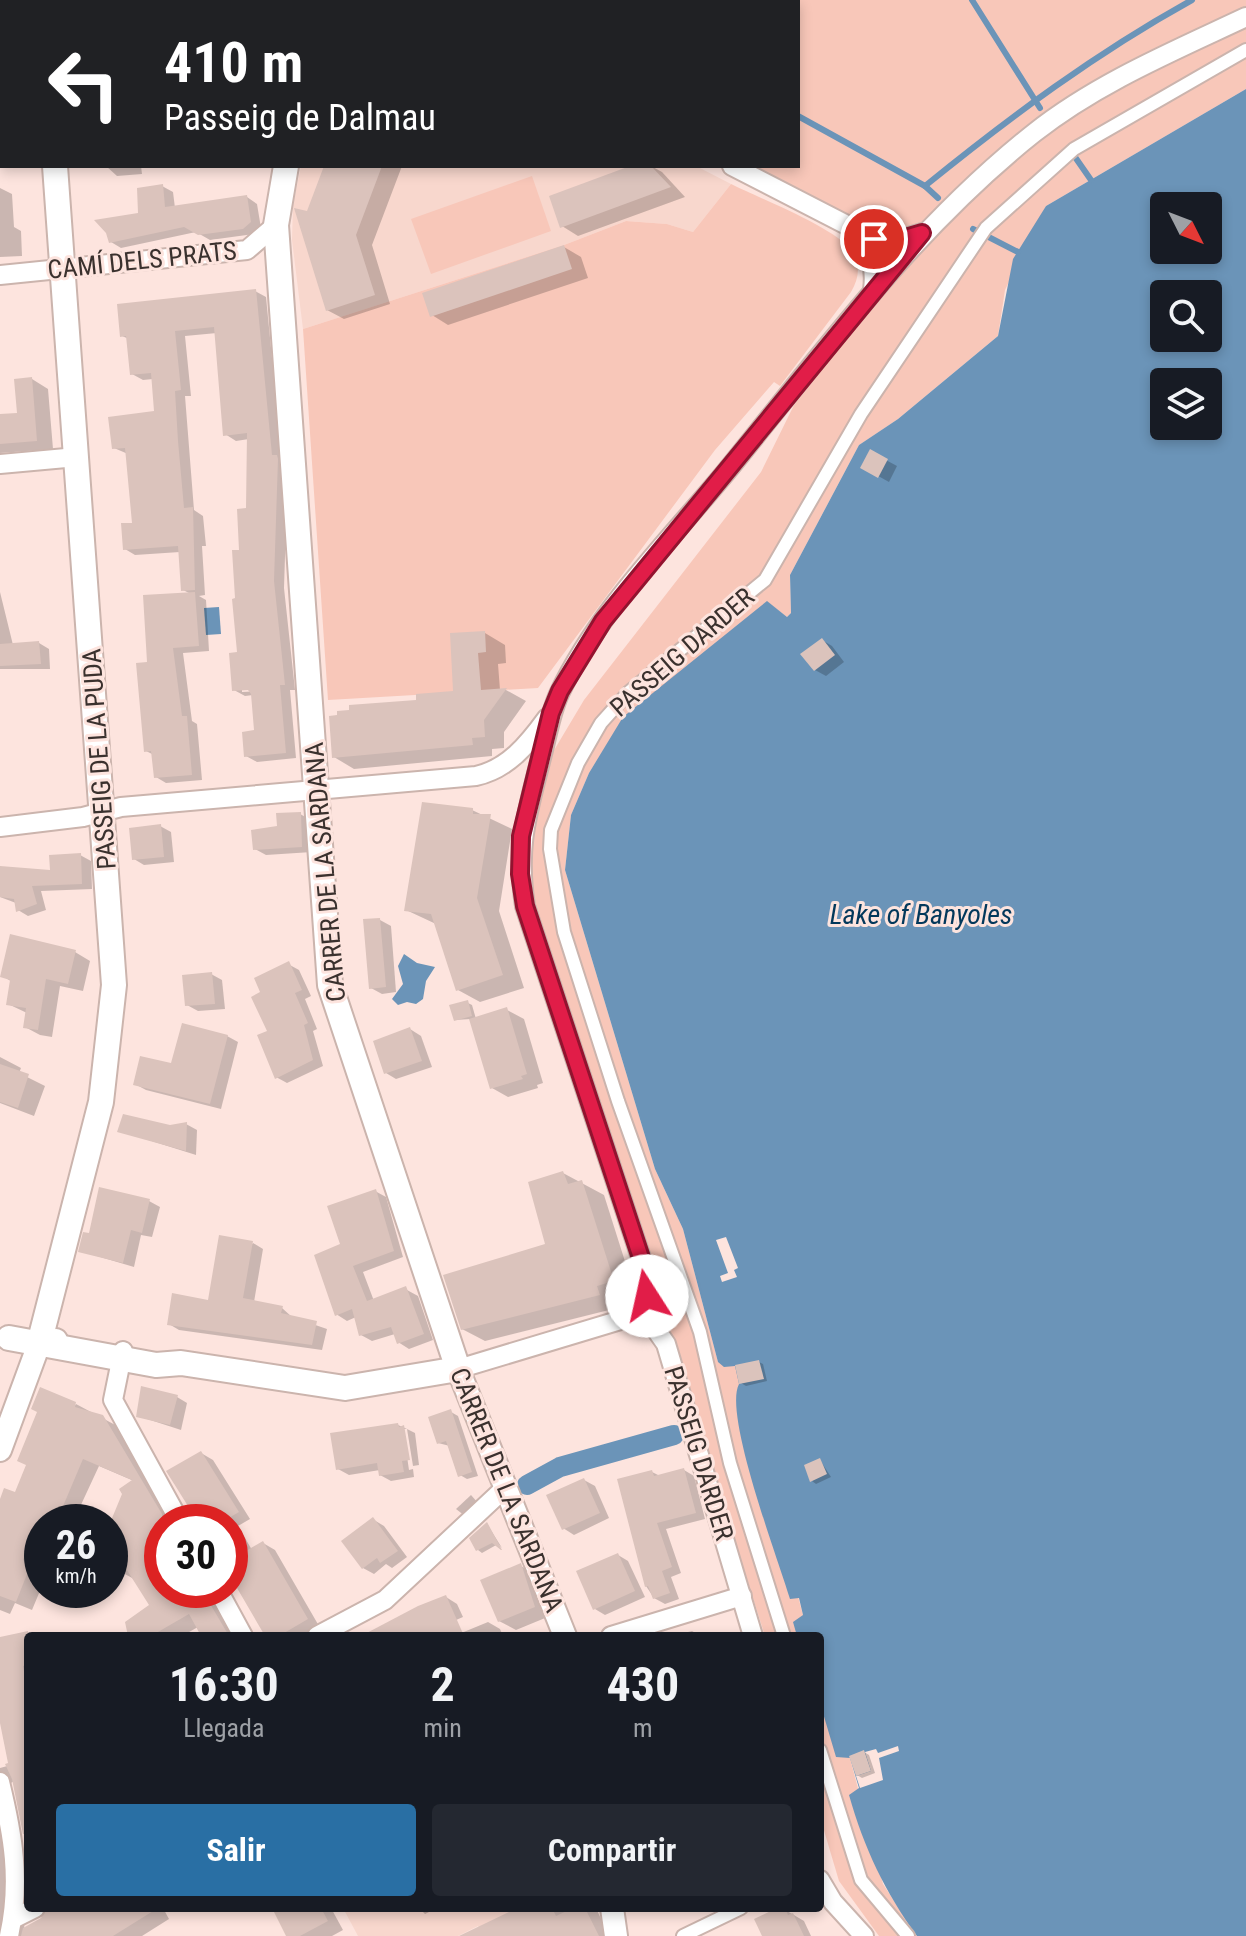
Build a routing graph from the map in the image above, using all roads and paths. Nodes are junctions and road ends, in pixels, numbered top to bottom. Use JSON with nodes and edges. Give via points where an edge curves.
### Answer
{"nodes":[{"id":1,"x":1246,"y":17,"type":"edge"},
{"id":2,"x":1246,"y":50,"type":"edge"},
{"id":3,"x":55,"y":168,"type":"edge"},
{"id":4,"x":286,"y":168,"type":"edge"},
{"id":5,"x":736,"y":168,"type":"edge"},
{"id":6,"x":276,"y":225,"type":"junction"},
{"id":7,"x":857,"y":233,"type":"junction"},
{"id":8,"x":922,"y":233,"type":"junction"},
{"id":9,"x":62,"y":269,"type":"junction"},
{"id":10,"x":0,"y":275,"type":"edge"},
{"id":11,"x":873,"y":290,"type":"junction"},
{"id":12,"x":77,"y":457,"type":"junction"},
{"id":13,"x":0,"y":464,"type":"edge"},
{"id":14,"x":551,"y":713,"type":"junction"},
{"id":15,"x":318,"y":790,"type":"junction"},
{"id":16,"x":102,"y":811,"type":"junction"},
{"id":17,"x":0,"y":827,"type":"edge"},
{"id":18,"x":634,"y":1316,"type":"junction"},
{"id":19,"x":4,"y":1338,"type":"edge"},
{"id":20,"x":40,"y":1338,"type":"junction"},
{"id":21,"x":122,"y":1355,"type":"junction"},
{"id":22,"x":174,"y":1358,"type":"junction"},
{"id":23,"x":458,"y":1369,"type":"junction"},
{"id":24,"x":0,"y":1450,"type":"edge"},
{"id":25,"x":507,"y":1486,"type":"junction"},
{"id":26,"x":170,"y":1504,"type":"edge"},
{"id":27,"x":742,"y":1596,"type":"junction"},
{"id":28,"x":228,"y":1608,"type":"edge"},
{"id":29,"x":241,"y":1632,"type":"edge"},
{"id":30,"x":325,"y":1632,"type":"edge"},
{"id":31,"x":563,"y":1632,"type":"edge"},
{"id":32,"x":624,"y":1632,"type":"edge"},
{"id":33,"x":752,"y":1632,"type":"edge"},
{"id":34,"x":783,"y":1632,"type":"edge"},
{"id":35,"x":824,"y":1763,"type":"edge"},
{"id":36,"x":0,"y":1782,"type":"edge"},
{"id":37,"x":22,"y":1843,"type":"edge"},
{"id":38,"x":824,"y":1887,"type":"edge"},
{"id":39,"x":30,"y":1912,"type":"edge"},
{"id":40,"x":613,"y":1912,"type":"edge"},
{"id":41,"x":733,"y":1912,"type":"edge"},
{"id":42,"x":11,"y":1928,"type":"edge"},
{"id":43,"x":616,"y":1936,"type":"edge"},
{"id":44,"x":683,"y":1936,"type":"edge"},
{"id":45,"x":864,"y":1936,"type":"edge"},
{"id":46,"x":908,"y":1936,"type":"edge"}],
"edges":[{"from":1,"to":8,"type":"street","via":[[1070,107],[973,183]]},
{"from":2,"to":34,"type":"street","name":"PASSEIG DARDER","via":[[1074,149],[986,228],[861,414],[765,580],[628,693],[601,723],[551,830],[564,932],[700,1332],[730,1463]]},
{"from":3,"to":9,"type":"main road","name":"PASSEIG DE LA PUDA"},
{"from":4,"to":6,"type":"main road","name":"CARRER DE LA SARDANA"},
{"from":5,"to":7,"type":"street"},
{"from":6,"to":9,"type":"street","name":"CAMÍ DELS PRATS","via":[[247,250]]},
{"from":6,"to":15,"type":"main road","name":"CARRER DE LA SARDANA"},
{"from":7,"to":8,"type":"street","via":[[902,239]]},
{"from":7,"to":11,"type":"street","via":[[871,253]]},
{"from":8,"to":11,"type":"street"},
{"from":9,"to":10,"type":"street","name":"CAMÍ DELS PRATS"},
{"from":9,"to":12,"type":"main road","name":"PASSEIG DE LA PUDA"},
{"from":11,"to":14,"type":"street","via":[[603,621]]},
{"from":12,"to":13,"type":"street"},
{"from":12,"to":16,"type":"main road","name":"PASSEIG DE LA PUDA"},
{"from":14,"to":15,"type":"street","via":[[518,754],[489,773]]},
{"from":14,"to":18,"type":"street","via":[[521,836],[520,874],[530,921],[648,1279],[647,1296]]},
{"from":15,"to":16,"type":"street"},
{"from":15,"to":23,"type":"main road","name":"CARRER DE LA SARDANA","via":[[330,985]]},
{"from":16,"to":17,"type":"street"},
{"from":16,"to":20,"type":"main road","name":"PASSEIG DE LA PUDA","via":[[114,985],[101,1102]]},
{"from":18,"to":23,"type":"street"},
{"from":18,"to":27,"type":"street","name":"PASSEIG DARDER","via":[[652,1324],[666,1344]]},
{"from":19,"to":20,"type":"main road"},
{"from":20,"to":21,"type":"main road"},
{"from":20,"to":22,"type":"main road","via":[[149,1346]]},
{"from":20,"to":24,"type":"street"},
{"from":21,"to":22,"type":"main road","via":[[156,1365]]},
{"from":21,"to":26,"type":"street","via":[[113,1400]]},
{"from":22,"to":23,"type":"main road","via":[[345,1388]]},
{"from":23,"to":25,"type":"street","name":"CARRER DE LA SARDANA"},
{"from":25,"to":30,"type":"street","via":[[385,1600]]},
{"from":25,"to":31,"type":"street","name":"CARRER DE LA SARDANA"},
{"from":27,"to":32,"type":"street"},
{"from":27,"to":33,"type":"street","name":"PASSEIG DARDER"},
{"from":28,"to":29,"type":"street"},
{"from":35,"to":46,"type":"street","via":[[861,1880]]},
{"from":36,"to":37,"type":"street"},
{"from":37,"to":42,"type":"street"},
{"from":38,"to":45,"type":"street"},
{"from":39,"to":42,"type":"street"},
{"from":40,"to":43,"type":"street"},
{"from":41,"to":44,"type":"street"}]}
